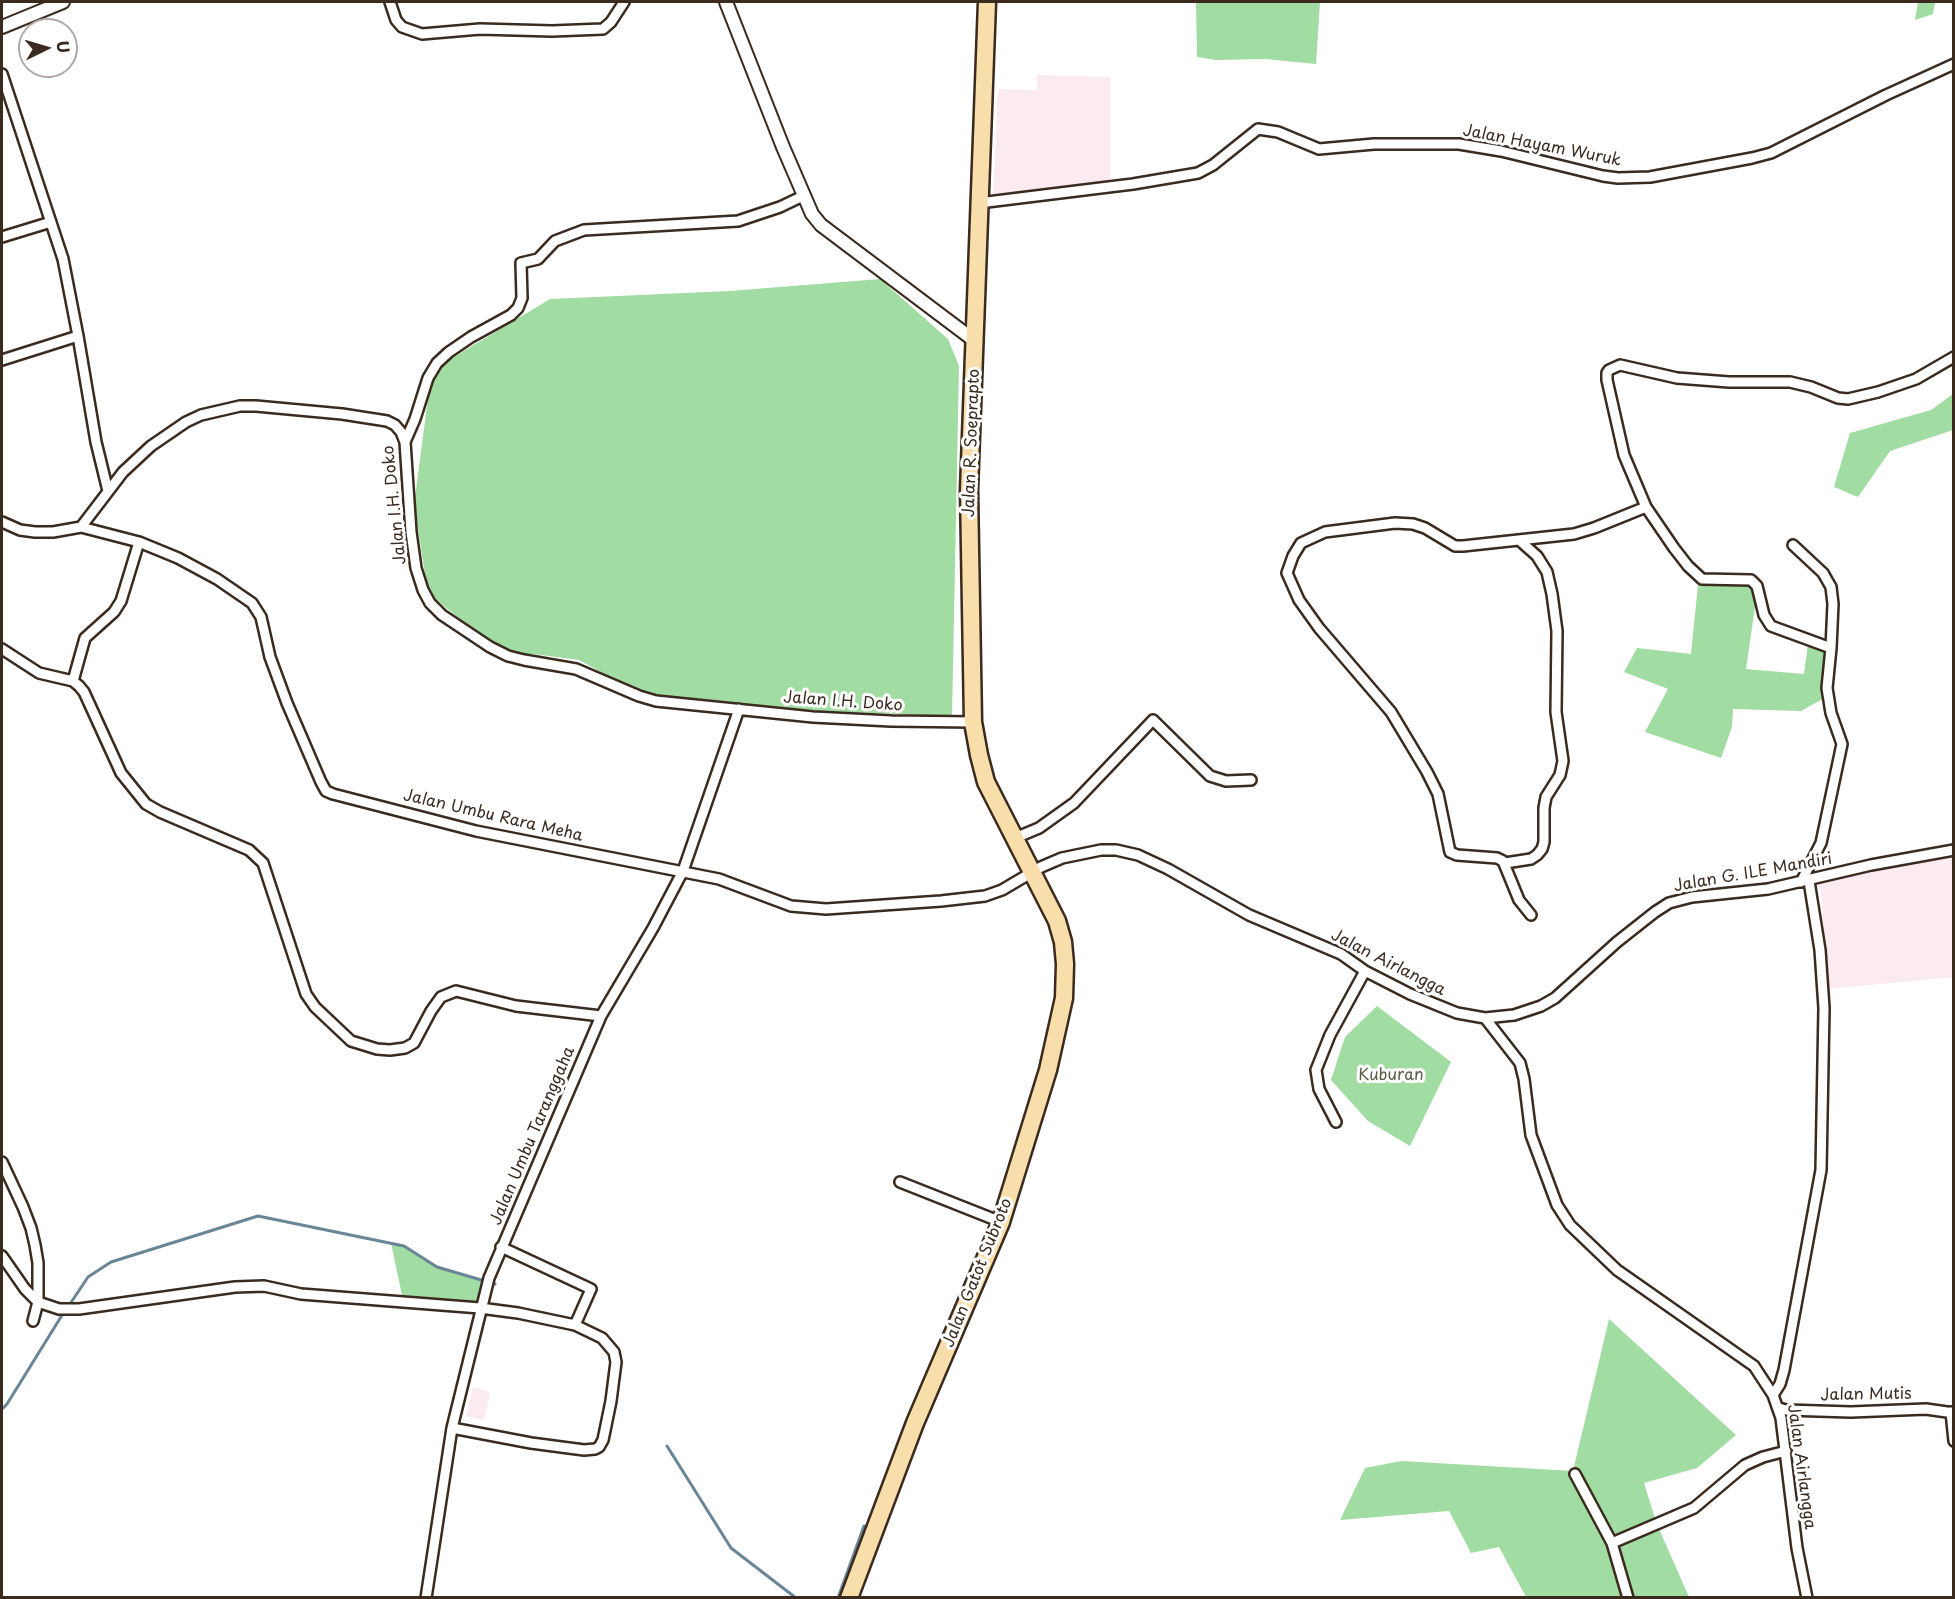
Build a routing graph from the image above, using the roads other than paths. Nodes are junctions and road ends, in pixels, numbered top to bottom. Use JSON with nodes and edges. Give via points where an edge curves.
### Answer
{"nodes":[{"id":1,"x":63,"y":2,"type":"edge"},
{"id":2,"x":390,"y":2,"type":"edge"},
{"id":3,"x":624,"y":2,"type":"edge"},
{"id":4,"x":726,"y":2,"type":"edge"},
{"id":5,"x":987,"y":2,"type":"edge"},
{"id":6,"x":2,"y":27,"type":"edge"},
{"id":7,"x":1953,"y":64,"type":"edge"},
{"id":8,"x":2,"y":74,"type":"edge"},
{"id":9,"x":803,"y":196,"type":"junction"},
{"id":10,"x":979,"y":203,"type":"junction"},
{"id":11,"x":51,"y":222,"type":"junction"},
{"id":12,"x":2,"y":237,"type":"edge"},
{"id":13,"x":78,"y":336,"type":"junction"},
{"id":14,"x":975,"y":341,"type":"junction"},
{"id":15,"x":1953,"y":357,"type":"edge"},
{"id":16,"x":2,"y":360,"type":"edge"},
{"id":17,"x":405,"y":442,"type":"junction"},
{"id":18,"x":108,"y":491,"type":"junction"},
{"id":19,"x":1646,"y":507,"type":"junction"},
{"id":20,"x":2,"y":522,"type":"edge"},
{"id":21,"x":81,"y":527,"type":"junction"},
{"id":22,"x":1519,"y":540,"type":"junction"},
{"id":23,"x":139,"y":542,"type":"junction"},
{"id":24,"x":1793,"y":545,"type":"dead end"},
{"id":25,"x":1831,"y":648,"type":"junction"},
{"id":26,"x":2,"y":649,"type":"edge"},
{"id":27,"x":73,"y":681,"type":"junction"},
{"id":28,"x":739,"y":709,"type":"junction"},
{"id":29,"x":973,"y":722,"type":"junction"},
{"id":30,"x":1251,"y":780,"type":"dead end"},
{"id":31,"x":1015,"y":838,"type":"junction"},
{"id":32,"x":1953,"y":850,"type":"edge"},
{"id":33,"x":1505,"y":863,"type":"junction"},
{"id":34,"x":682,"y":871,"type":"junction"},
{"id":35,"x":1034,"y":872,"type":"junction"},
{"id":36,"x":1805,"y":881,"type":"junction"},
{"id":37,"x":1531,"y":915,"type":"dead end"},
{"id":38,"x":1365,"y":971,"type":"junction"},
{"id":39,"x":601,"y":1016,"type":"junction"},
{"id":40,"x":1485,"y":1018,"type":"junction"},
{"id":41,"x":1336,"y":1122,"type":"dead end"},
{"id":42,"x":2,"y":1162,"type":"edge"},
{"id":43,"x":900,"y":1182,"type":"dead end"},
{"id":44,"x":1001,"y":1222,"type":"junction"},
{"id":45,"x":501,"y":1247,"type":"junction"},
{"id":46,"x":2,"y":1256,"type":"edge"},
{"id":47,"x":38,"y":1302,"type":"junction"},
{"id":48,"x":480,"y":1308,"type":"junction"},
{"id":49,"x":33,"y":1321,"type":"dead end"},
{"id":50,"x":575,"y":1325,"type":"junction"},
{"id":51,"x":1773,"y":1395,"type":"junction"},
{"id":52,"x":1779,"y":1408,"type":"junction"},
{"id":53,"x":1952,"y":1412,"type":"edge"},
{"id":54,"x":452,"y":1428,"type":"junction"},
{"id":55,"x":1953,"y":1442,"type":"edge"},
{"id":56,"x":1786,"y":1451,"type":"junction"},
{"id":57,"x":1575,"y":1474,"type":"dead end"},
{"id":58,"x":1612,"y":1543,"type":"junction"},
{"id":59,"x":426,"y":1598,"type":"edge"},
{"id":60,"x":849,"y":1598,"type":"edge"},
{"id":61,"x":1628,"y":1598,"type":"edge"},
{"id":62,"x":1806,"y":1598,"type":"edge"}],
"edges":[{"from":1,"to":6,"type":"street"},
{"from":2,"to":3,"type":"street","via":[[402,27],[422,34],[480,29],[603,29]]},
{"from":4,"to":9,"type":"street"},
{"from":5,"to":10,"type":"highway","name":"Jalan R. Soeprapto"},
{"from":7,"to":10,"type":"street","name":"Jalan Hayam Wuruk","via":[[1771,153],[1650,177],[1603,176],[1460,144],[1374,144],[1319,149],[1278,132],[1258,129],[1198,173]]},
{"from":8,"to":11,"type":"street"},
{"from":9,"to":14,"type":"street","via":[[821,225]]},
{"from":9,"to":17,"type":"street","via":[[738,221],[584,230],[555,241],[538,260],[521,263],[522,298],[518,308],[436,363]]},
{"from":10,"to":14,"type":"highway","name":"Jalan R. Soeprapto"},
{"from":11,"to":12,"type":"street"},
{"from":11,"to":13,"type":"street","via":[[63,259]]},
{"from":13,"to":16,"type":"street"},
{"from":13,"to":18,"type":"street"},
{"from":14,"to":29,"type":"highway","name":"Jalan R. Soeprapto","via":[[969,490]]},
{"from":15,"to":19,"type":"street","via":[[1916,379],[1848,399],[1799,383],[1677,378],[1628,366],[1614,367],[1606,380],[1624,455]]},
{"from":17,"to":18,"type":"street","name":"Jalan I.H. Doko","via":[[395,425],[387,421],[240,406],[186,422],[151,446]]},
{"from":17,"to":28,"type":"street","name":"Jalan I.H. Doko","via":[[416,568],[430,603],[442,615],[508,656],[576,669],[656,701]]},
{"from":18,"to":21,"type":"street","name":"Jalan I.H. Doko"},
{"from":19,"to":22,"type":"street","via":[[1574,534]]},
{"from":19,"to":25,"type":"street","via":[[1696,575],[1708,580],[1751,580],[1757,586],[1771,626]]},
{"from":20,"to":21,"type":"street","via":[[35,532]]},
{"from":21,"to":23,"type":"street","name":"Jalan Umbu Rara Meha"},
{"from":22,"to":33,"type":"street","via":[[1537,556],[1552,594],[1557,630],[1556,712],[1563,761],[1560,775],[1546,797],[1542,849],[1531,859]]},
{"from":22,"to":33,"type":"street","via":[[1455,546],[1413,524],[1357,526],[1325,532],[1301,543],[1287,573],[1299,600],[1391,712],[1427,772],[1438,794],[1450,852],[1497,858]]},
{"from":23,"to":27,"type":"street","via":[[122,601],[85,638]]},
{"from":23,"to":34,"type":"street","name":"Jalan Umbu Rara Meha","via":[[217,579],[252,603],[261,617],[287,703],[329,793],[476,831]]},
{"from":24,"to":25,"type":"street","via":[[1823,573],[1831,587]]},
{"from":25,"to":36,"type":"street","via":[[1827,688],[1842,744],[1821,843]]},
{"from":26,"to":27,"type":"street","via":[[39,673]]},
{"from":27,"to":39,"type":"street","via":[[84,692],[121,773],[146,804],[249,849],[263,863],[306,994],[351,1041],[377,1049],[405,1048],[414,1042],[441,998],[456,991],[516,1006]]},
{"from":28,"to":29,"type":"street","name":"Jalan I.H. Doko","via":[[846,719]]},
{"from":28,"to":34,"type":"street","name":"Jalan Umbu Taranggaha"},
{"from":29,"to":31,"type":"highway","name":"Jalan R. Soeprapto","via":[[986,782]]},
{"from":30,"to":31,"type":"street","via":[[1226,781],[1210,776],[1153,720],[1074,803],[1039,828]]},
{"from":31,"to":35,"type":"highway","name":"Jalan R. Soeprapto"},
{"from":32,"to":36,"type":"street","name":"Jalan G. ILE Mandiri"},
{"from":33,"to":37,"type":"street","via":[[1516,896]]},
{"from":34,"to":35,"type":"street","name":"Jalan Umbu Rara Meha","via":[[719,879],[791,906],[826,909],[985,896]]},
{"from":34,"to":39,"type":"street","name":"Jalan Umbu Taranggaha"},
{"from":35,"to":38,"type":"street","name":"Jalan Airlangga","via":[[1051,862],[1088,852],[1116,850],[1138,855],[1249,915],[1341,954]]},
{"from":35,"to":44,"type":"highway","name":"Jalan Gatot Subroto","via":[[1063,942],[1064,998],[1048,1070]]},
{"from":36,"to":40,"type":"street","name":"Jalan G. ILE Mandiri","via":[[1669,903],[1617,942],[1555,998],[1514,1015]]},
{"from":36,"to":51,"type":"street","via":[[1821,959],[1824,1008],[1821,1170],[1784,1370]]},
{"from":38,"to":40,"type":"street","name":"Jalan Airlangga","via":[[1444,1008]]},
{"from":38,"to":41,"type":"street","via":[[1316,1070],[1319,1089]]},
{"from":39,"to":45,"type":"street","name":"Jalan Umbu Taranggaha"},
{"from":40,"to":51,"type":"street","name":"Jalan Airlangga","via":[[1520,1063],[1531,1135],[1557,1205],[1570,1225],[1617,1270],[1754,1366]]},
{"from":42,"to":47,"type":"street","via":[[31,1228],[38,1263]]},
{"from":43,"to":44,"type":"street"},
{"from":44,"to":60,"type":"highway","name":"Jalan Gatot Subroto","via":[[915,1423]]},
{"from":45,"to":48,"type":"street","name":"Jalan Umbu Taranggaha"},
{"from":45,"to":50,"type":"street","via":[[591,1289]]},
{"from":46,"to":47,"type":"street"},
{"from":47,"to":48,"type":"street","via":[[59,1309],[79,1309],[252,1286],[301,1294]]},
{"from":47,"to":49,"type":"street"},
{"from":48,"to":50,"type":"street"},
{"from":48,"to":54,"type":"street","name":"Jalan Umbu Taranggaha"},
{"from":50,"to":54,"type":"street","via":[[602,1338],[614,1352],[616,1362],[599,1447],[584,1450]]},
{"from":51,"to":52,"type":"street","name":"Jalan Airlangga"},
{"from":52,"to":53,"type":"street","name":"Jalan Mutis"},
{"from":52,"to":56,"type":"street","name":"Jalan Airlangga"},
{"from":53,"to":55,"type":"street"},
{"from":54,"to":59,"type":"street","name":"Jalan Umbu Taranggaha"},
{"from":56,"to":58,"type":"street","via":[[1753,1460],[1694,1508]]},
{"from":56,"to":62,"type":"street","name":"Jalan Airlangga"},
{"from":57,"to":58,"type":"street"},
{"from":58,"to":61,"type":"street"}]}
